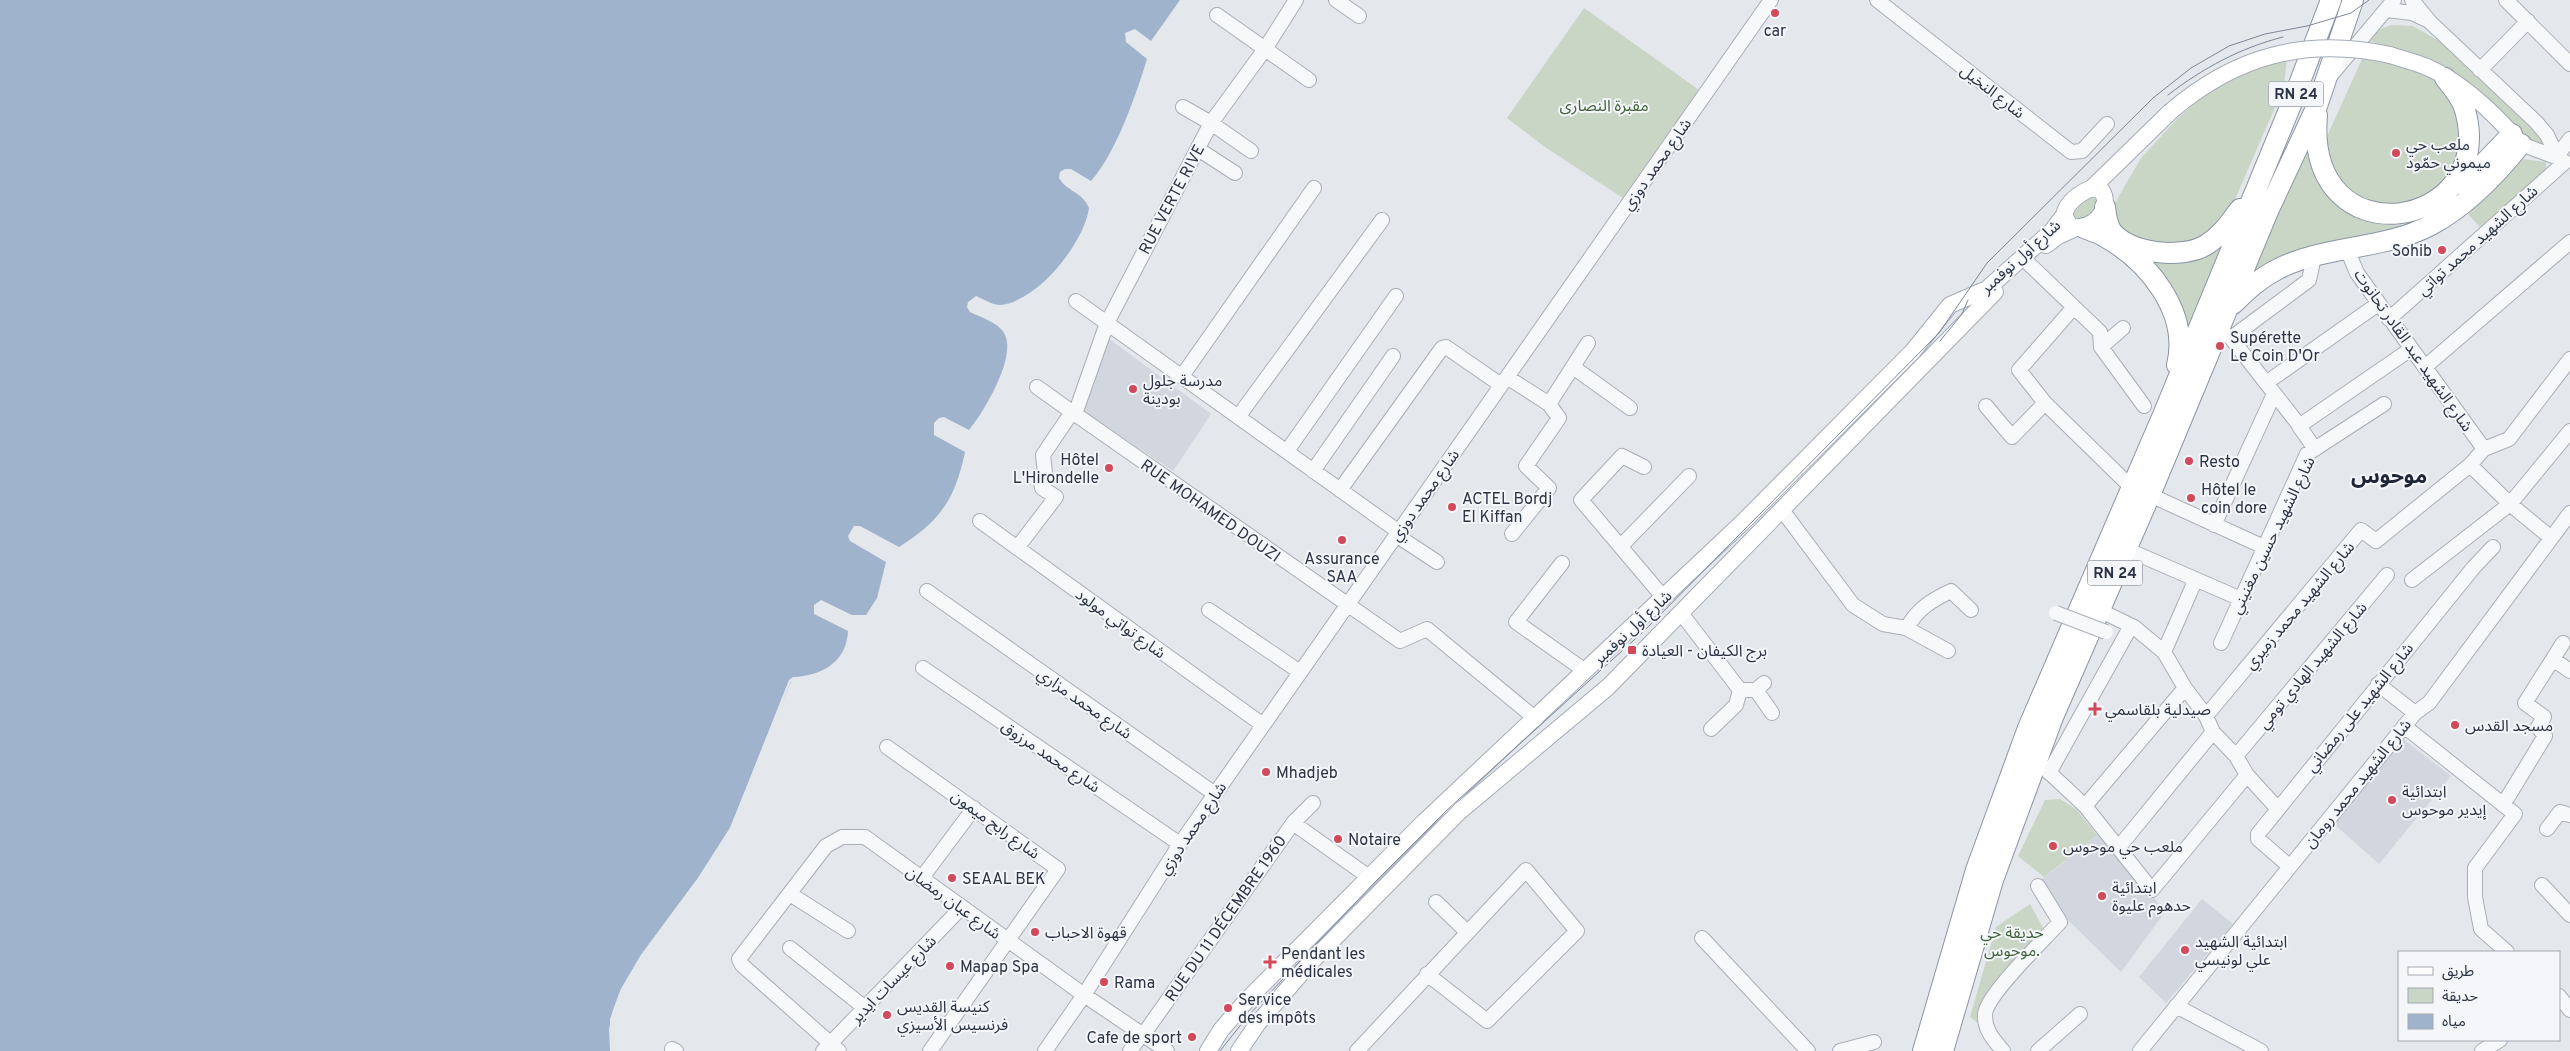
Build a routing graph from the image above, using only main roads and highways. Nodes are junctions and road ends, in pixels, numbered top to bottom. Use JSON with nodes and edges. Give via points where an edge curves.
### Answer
{"nodes":[{"id":1,"x":2331,"y":0,"type":"edge"},
{"id":2,"x":2353,"y":0,"type":"edge"},
{"id":3,"x":2445,"y":78,"type":"junction"},
{"id":4,"x":2318,"y":106,"type":"junction"},
{"id":5,"x":2516,"y":139,"type":"junction"},
{"id":6,"x":2125,"y":157,"type":"junction"},
{"id":7,"x":2257,"y":187,"type":"junction"},
{"id":8,"x":2092,"y":188,"type":"junction"},
{"id":9,"x":2106,"y":204,"type":"junction"},
{"id":10,"x":2419,"y":210,"type":"junction"},
{"id":11,"x":2064,"y":215,"type":"junction"},
{"id":12,"x":2080,"y":228,"type":"junction"},
{"id":13,"x":2228,"y":308,"type":"junction"},
{"id":14,"x":2162,"y":415,"type":"junction"},
{"id":15,"x":1208,"y":1051,"type":"edge"},
{"id":16,"x":1239,"y":1051,"type":"edge"},
{"id":17,"x":1923,"y":1051,"type":"edge"},
{"id":18,"x":1942,"y":1051,"type":"edge"}],
"edges":[{"from":1,"to":7,"type":"highway","number":"RN 24"},
{"from":2,"to":4,"type":"highway","number":"RN 24"},
{"from":3,"to":5,"type":"main road","via":[[2480,103]]},
{"from":3,"to":6,"type":"main road","bridge":true,"via":[[2427,67],[2368,50],[2319,48],[2272,55],[2218,76],[2195,90]]},
{"from":3,"to":10,"type":"highway","via":[[2465,109],[2466,158],[2448,189]]},
{"from":4,"to":10,"type":"highway","via":[[2315,139],[2318,154],[2326,175],[2341,195],[2356,207],[2378,214],[2399,215]]},
{"from":4,"to":13,"type":"highway","number":"RN 24","via":[[2269,209]]},
{"from":5,"to":10,"type":"highway","via":[[2454,195],[2440,204]]},
{"from":5,"to":13,"type":"highway","via":[[2504,164],[2453,212],[2430,226],[2278,269],[2255,283]]},
{"from":6,"to":8,"type":"main road"},
{"from":6,"to":9,"type":"main road"},
{"from":7,"to":9,"type":"highway","via":[[2222,233],[2205,246],[2182,252],[2137,249],[2124,243],[2112,232]]},
{"from":7,"to":14,"type":"highway","number":"RN 24"},
{"from":8,"to":9,"type":"main road","via":[[2102,191]]},
{"from":8,"to":11,"type":"main road","via":[[2066,206]]},
{"from":9,"to":12,"type":"main road","via":[[2095,220]]},
{"from":11,"to":12,"type":"main road","via":[[2070,226]]},
{"from":11,"to":15,"type":"main road","name":"شارع أول نوفمبر","via":[[2052,231],[1987,289],[1950,305],[1913,351],[1744,522],[1584,670],[1369,877],[1247,1000]]},
{"from":12,"to":14,"type":"highway","via":[[2104,236],[2138,261],[2165,294],[2178,324],[2179,359]]},
{"from":12,"to":16,"type":"main road","name":"شارع أول نوفمبر","via":[[2058,236],[1970,315],[1608,687],[1460,811],[1310,963],[1258,1023]]},
{"from":13,"to":18,"type":"highway","number":"RN 24","via":[[2224,333],[2099,610],[2043,767],[1993,880]]},
{"from":14,"to":17,"type":"highway","number":"RN 24","via":[[2028,728],[1976,870]]}]}
